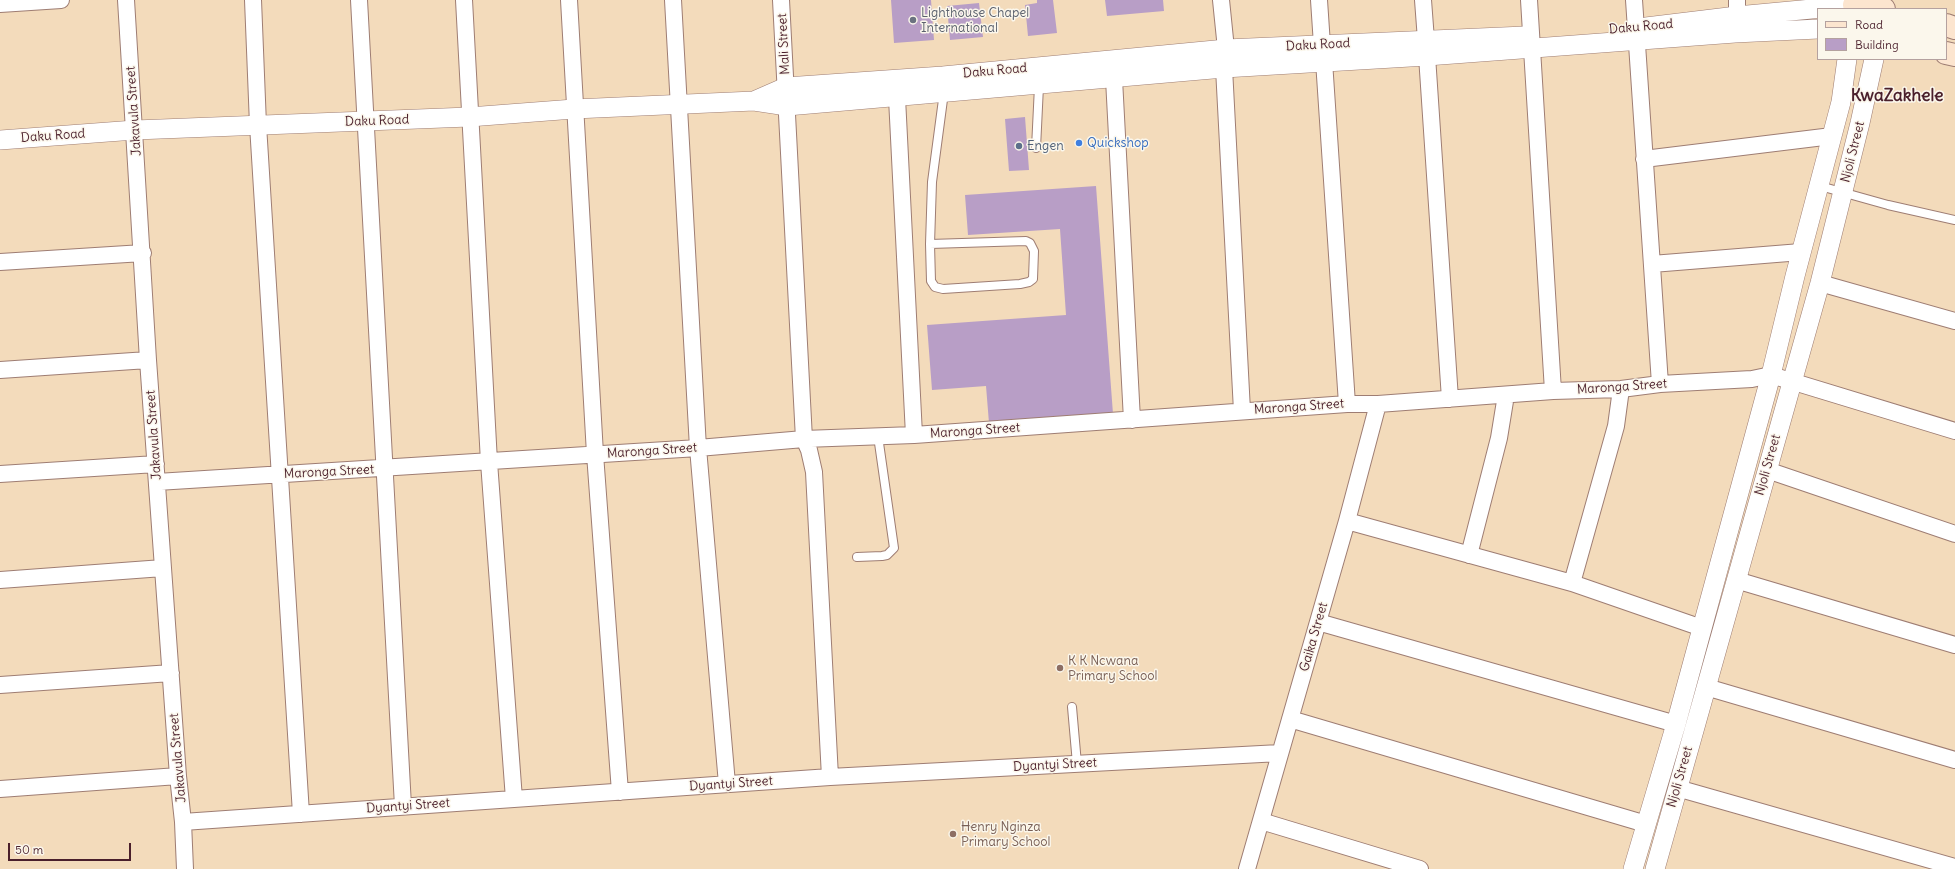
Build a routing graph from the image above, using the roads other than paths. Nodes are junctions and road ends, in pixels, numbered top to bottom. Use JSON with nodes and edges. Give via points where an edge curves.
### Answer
{"nodes":[{"id":1,"x":61,"y":0,"type":"edge"},
{"id":2,"x":126,"y":0,"type":"edge"},
{"id":3,"x":253,"y":0,"type":"edge"},
{"id":4,"x":359,"y":0,"type":"edge"},
{"id":5,"x":464,"y":0,"type":"edge"},
{"id":6,"x":569,"y":0,"type":"edge"},
{"id":7,"x":673,"y":0,"type":"edge"},
{"id":8,"x":781,"y":0,"type":"edge"},
{"id":9,"x":1221,"y":0,"type":"edge"},
{"id":10,"x":1319,"y":0,"type":"edge"},
{"id":11,"x":1423,"y":0,"type":"edge"},
{"id":12,"x":1529,"y":0,"type":"edge"},
{"id":13,"x":1634,"y":0,"type":"edge"},
{"id":14,"x":0,"y":4,"type":"edge"},
{"id":15,"x":1854,"y":5,"type":"edge"},
{"id":16,"x":1882,"y":7,"type":"edge"},
{"id":17,"x":1737,"y":8,"type":"edge"},
{"id":18,"x":1817,"y":29,"type":"edge"},
{"id":19,"x":1636,"y":35,"type":"junction"},
{"id":20,"x":1532,"y":42,"type":"junction"},
{"id":21,"x":1427,"y":48,"type":"junction"},
{"id":22,"x":1226,"y":49,"type":"junction"},
{"id":23,"x":1323,"y":53,"type":"junction"},
{"id":24,"x":1847,"y":60,"type":"edge"},
{"id":25,"x":1874,"y":60,"type":"edge"},
{"id":26,"x":1224,"y":68,"type":"junction"},
{"id":27,"x":1114,"y":79,"type":"junction"},
{"id":28,"x":943,"y":85,"type":"junction"},
{"id":29,"x":1039,"y":86,"type":"junction"},
{"id":30,"x":786,"y":87,"type":"junction"},
{"id":31,"x":897,"y":98,"type":"junction"},
{"id":32,"x":754,"y":100,"type":"junction"},
{"id":33,"x":679,"y":104,"type":"junction"},
{"id":34,"x":787,"y":106,"type":"junction"},
{"id":35,"x":574,"y":109,"type":"junction"},
{"id":36,"x":470,"y":117,"type":"junction"},
{"id":37,"x":365,"y":122,"type":"junction"},
{"id":38,"x":258,"y":125,"type":"junction"},
{"id":39,"x":135,"y":130,"type":"junction"},
{"id":40,"x":1832,"y":136,"type":"junction"},
{"id":41,"x":0,"y":140,"type":"edge"},
{"id":42,"x":1036,"y":148,"type":"dead end"},
{"id":43,"x":1644,"y":159,"type":"junction"},
{"id":44,"x":1820,"y":186,"type":"junction"},
{"id":45,"x":1843,"y":192,"type":"junction"},
{"id":46,"x":1955,"y":220,"type":"edge"},
{"id":47,"x":930,"y":244,"type":"junction"},
{"id":48,"x":1801,"y":252,"type":"junction"},
{"id":49,"x":143,"y":253,"type":"junction"},
{"id":50,"x":0,"y":262,"type":"edge"},
{"id":51,"x":1652,"y":264,"type":"junction"},
{"id":52,"x":1820,"y":283,"type":"junction"},
{"id":53,"x":1955,"y":321,"type":"edge"},
{"id":54,"x":148,"y":360,"type":"junction"},
{"id":55,"x":0,"y":370,"type":"edge"},
{"id":56,"x":1771,"y":375,"type":"junction"},
{"id":57,"x":1792,"y":382,"type":"junction"},
{"id":58,"x":1660,"y":384,"type":"junction"},
{"id":59,"x":1621,"y":389,"type":"junction"},
{"id":60,"x":1553,"y":391,"type":"junction"},
{"id":61,"x":1506,"y":395,"type":"junction"},
{"id":62,"x":1450,"y":399,"type":"junction"},
{"id":63,"x":1347,"y":404,"type":"junction"},
{"id":64,"x":1378,"y":404,"type":"junction"},
{"id":65,"x":1242,"y":411,"type":"junction"},
{"id":66,"x":1132,"y":420,"type":"junction"},
{"id":67,"x":1955,"y":431,"type":"edge"},
{"id":68,"x":914,"y":435,"type":"junction"},
{"id":69,"x":878,"y":436,"type":"junction"},
{"id":70,"x":804,"y":439,"type":"junction"},
{"id":71,"x":698,"y":448,"type":"junction"},
{"id":72,"x":595,"y":454,"type":"junction"},
{"id":73,"x":489,"y":462,"type":"junction"},
{"id":74,"x":156,"y":464,"type":"junction"},
{"id":75,"x":385,"y":468,"type":"junction"},
{"id":76,"x":1767,"y":470,"type":"junction"},
{"id":77,"x":0,"y":474,"type":"edge"},
{"id":78,"x":281,"y":475,"type":"junction"},
{"id":79,"x":157,"y":482,"type":"junction"},
{"id":80,"x":1347,"y":521,"type":"junction"},
{"id":81,"x":1955,"y":534,"type":"edge"},
{"id":82,"x":1469,"y":555,"type":"junction"},
{"id":83,"x":857,"y":557,"type":"dead end"},
{"id":84,"x":163,"y":568,"type":"junction"},
{"id":85,"x":0,"y":580,"type":"edge"},
{"id":86,"x":1736,"y":580,"type":"junction"},
{"id":87,"x":1572,"y":583,"type":"junction"},
{"id":88,"x":1318,"y":622,"type":"junction"},
{"id":89,"x":1702,"y":628,"type":"junction"},
{"id":90,"x":1955,"y":645,"type":"edge"},
{"id":91,"x":171,"y":673,"type":"junction"},
{"id":92,"x":0,"y":685,"type":"edge"},
{"id":93,"x":1706,"y":687,"type":"junction"},
{"id":94,"x":1072,"y":707,"type":"dead end"},
{"id":95,"x":1290,"y":719,"type":"junction"},
{"id":96,"x":1676,"y":724,"type":"junction"},
{"id":97,"x":1280,"y":753,"type":"junction"},
{"id":98,"x":1955,"y":760,"type":"edge"},
{"id":99,"x":1077,"y":764,"type":"junction"},
{"id":100,"x":178,"y":776,"type":"junction"},
{"id":101,"x":830,"y":777,"type":"junction"},
{"id":102,"x":727,"y":784,"type":"junction"},
{"id":103,"x":1677,"y":788,"type":"junction"},
{"id":104,"x":0,"y":789,"type":"edge"},
{"id":105,"x":620,"y":792,"type":"junction"},
{"id":106,"x":514,"y":799,"type":"junction"},
{"id":107,"x":403,"y":806,"type":"junction"},
{"id":108,"x":301,"y":814,"type":"junction"},
{"id":109,"x":1261,"y":821,"type":"junction"},
{"id":110,"x":183,"y":822,"type":"junction"},
{"id":111,"x":1646,"y":824,"type":"junction"},
{"id":112,"x":1955,"y":867,"type":"edge"},
{"id":113,"x":185,"y":869,"type":"edge"},
{"id":114,"x":1247,"y":869,"type":"edge"},
{"id":115,"x":1420,"y":869,"type":"edge"},
{"id":116,"x":1633,"y":869,"type":"edge"},
{"id":117,"x":1655,"y":869,"type":"edge"}],
"edges":[{"from":1,"to":14,"type":"street"},
{"from":2,"to":39,"type":"street","name":"Jakavula Street"},
{"from":3,"to":38,"type":"street"},
{"from":4,"to":37,"type":"street"},
{"from":5,"to":36,"type":"street"},
{"from":6,"to":35,"type":"street"},
{"from":7,"to":33,"type":"street"},
{"from":8,"to":30,"type":"street","name":"Mali Street"},
{"from":9,"to":22,"type":"street"},
{"from":10,"to":23,"type":"street"},
{"from":11,"to":21,"type":"street"},
{"from":12,"to":20,"type":"street"},
{"from":13,"to":19,"type":"street"},
{"from":15,"to":16,"type":"main road","name":"Daku Road"},
{"from":15,"to":17,"type":"street","name":"Daku Road"},
{"from":17,"to":19,"type":"street","name":"Daku Road"},
{"from":18,"to":19,"type":"street","name":"Daku Road"},
{"from":19,"to":20,"type":"street","name":"Daku Road"},
{"from":19,"to":43,"type":"street"},
{"from":20,"to":21,"type":"street","name":"Daku Road"},
{"from":20,"to":60,"type":"street"},
{"from":21,"to":23,"type":"street","name":"Daku Road"},
{"from":21,"to":62,"type":"street"},
{"from":22,"to":23,"type":"street","name":"Daku Road"},
{"from":22,"to":28,"type":"street","name":"Daku Road"},
{"from":23,"to":26,"type":"street","name":"Daku Road"},
{"from":23,"to":63,"type":"street"},
{"from":24,"to":40,"type":"street","name":"Njoli Street","via":[[1841,102]]},
{"from":25,"to":45,"type":"street","name":"Njoli Street"},
{"from":26,"to":27,"type":"street","name":"Daku Road"},
{"from":26,"to":65,"type":"street"},
{"from":27,"to":29,"type":"street","name":"Daku Road"},
{"from":27,"to":66,"type":"street"},
{"from":28,"to":29,"type":"street","name":"Daku Road"},
{"from":28,"to":30,"type":"street","name":"Daku Road"},
{"from":28,"to":31,"type":"street","name":"Daku Road"},
{"from":28,"to":47,"type":"lane","via":[[932,182]]},
{"from":29,"to":42,"type":"lane"},
{"from":30,"to":32,"type":"street","name":"Daku Road"},
{"from":30,"to":34,"type":"street","name":"Mali Street"},
{"from":31,"to":34,"type":"street","name":"Daku Road"},
{"from":31,"to":68,"type":"street"},
{"from":32,"to":33,"type":"street","name":"Daku Road"},
{"from":32,"to":34,"type":"street","name":"Daku Road"},
{"from":33,"to":35,"type":"street","name":"Daku Road"},
{"from":33,"to":71,"type":"street"},
{"from":34,"to":70,"type":"street","name":"Mali Street"},
{"from":35,"to":36,"type":"street","name":"Daku Road"},
{"from":35,"to":72,"type":"street"},
{"from":36,"to":37,"type":"street","name":"Daku Road"},
{"from":36,"to":73,"type":"street"},
{"from":37,"to":38,"type":"street","name":"Daku Road"},
{"from":37,"to":75,"type":"street"},
{"from":38,"to":39,"type":"street","name":"Daku Road"},
{"from":38,"to":78,"type":"street"},
{"from":39,"to":41,"type":"street","name":"Daku Road"},
{"from":39,"to":49,"type":"street","name":"Jakavula Street"},
{"from":40,"to":43,"type":"street"},
{"from":40,"to":44,"type":"street","name":"Njoli Street"},
{"from":43,"to":51,"type":"street"},
{"from":44,"to":45,"type":"lane"},
{"from":44,"to":48,"type":"street","name":"Njoli Street"},
{"from":45,"to":46,"type":"lane"},
{"from":45,"to":52,"type":"street","name":"Njoli Street"},
{"from":47,"to":47,"type":"lane","via":[[931,281],[938,289],[1020,284],[1033,279],[1034,251],[1026,241]]},
{"from":48,"to":51,"type":"street"},
{"from":48,"to":56,"type":"street","name":"Njoli Street"},
{"from":49,"to":50,"type":"street"},
{"from":49,"to":54,"type":"street","name":"Jakavula Street"},
{"from":51,"to":58,"type":"street"},
{"from":52,"to":53,"type":"street"},
{"from":52,"to":57,"type":"street","name":"Njoli Street"},
{"from":54,"to":55,"type":"street"},
{"from":54,"to":74,"type":"street","name":"Jakavula Street"},
{"from":56,"to":57,"type":"street"},
{"from":56,"to":58,"type":"street","name":"Maronga Street","via":[[1752,379]]},
{"from":56,"to":89,"type":"street","name":"Njoli Street"},
{"from":57,"to":67,"type":"street"},
{"from":57,"to":76,"type":"street","name":"Njoli Street"},
{"from":58,"to":59,"type":"street","name":"Maronga Street"},
{"from":59,"to":60,"type":"street","name":"Maronga Street"},
{"from":59,"to":87,"type":"street","via":[[1619,416]]},
{"from":60,"to":61,"type":"street","name":"Maronga Street"},
{"from":61,"to":62,"type":"street","name":"Maronga Street"},
{"from":61,"to":82,"type":"street","via":[[1499,438]]},
{"from":62,"to":64,"type":"street","name":"Maronga Street"},
{"from":63,"to":64,"type":"street","name":"Maronga Street"},
{"from":63,"to":65,"type":"street","name":"Maronga Street"},
{"from":64,"to":80,"type":"street","name":"Gaika Street"},
{"from":65,"to":66,"type":"street","name":"Maronga Street"},
{"from":66,"to":68,"type":"street","name":"Maronga Street"},
{"from":68,"to":69,"type":"street","name":"Maronga Street"},
{"from":69,"to":70,"type":"street","name":"Maronga Street"},
{"from":69,"to":83,"type":"lane","via":[[894,548],[887,555]]},
{"from":70,"to":71,"type":"street","name":"Maronga Street"},
{"from":70,"to":101,"type":"street","name":"Mali Street","via":[[814,472]]},
{"from":71,"to":72,"type":"street","name":"Maronga Street"},
{"from":71,"to":102,"type":"street"},
{"from":72,"to":73,"type":"street","name":"Maronga Street"},
{"from":72,"to":105,"type":"street"},
{"from":73,"to":75,"type":"street","name":"Maronga Street"},
{"from":73,"to":106,"type":"street"},
{"from":74,"to":77,"type":"street"},
{"from":74,"to":79,"type":"street","name":"Jakavula Street"},
{"from":75,"to":78,"type":"street","name":"Maronga Street"},
{"from":75,"to":107,"type":"street"},
{"from":76,"to":81,"type":"street"},
{"from":76,"to":86,"type":"street","name":"Njoli Street"},
{"from":78,"to":79,"type":"street","name":"Maronga Street"},
{"from":78,"to":108,"type":"street"},
{"from":79,"to":84,"type":"street","name":"Jakavula Street"},
{"from":80,"to":82,"type":"street"},
{"from":80,"to":88,"type":"street","name":"Gaika Street"},
{"from":82,"to":87,"type":"street"},
{"from":84,"to":85,"type":"street"},
{"from":84,"to":91,"type":"street","name":"Jakavula Street"},
{"from":86,"to":90,"type":"street"},
{"from":86,"to":93,"type":"street","name":"Njoli Street"},
{"from":87,"to":89,"type":"street"},
{"from":88,"to":95,"type":"street","name":"Gaika Street"},
{"from":88,"to":96,"type":"street"},
{"from":89,"to":96,"type":"street","name":"Njoli Street"},
{"from":91,"to":92,"type":"street"},
{"from":91,"to":100,"type":"street","name":"Jakavula Street"},
{"from":93,"to":98,"type":"street"},
{"from":93,"to":103,"type":"street","name":"Njoli Street"},
{"from":94,"to":99,"type":"lane"},
{"from":95,"to":97,"type":"street","name":"Gaika Street"},
{"from":95,"to":111,"type":"street"},
{"from":96,"to":111,"type":"street","name":"Njoli Street"},
{"from":97,"to":99,"type":"street","name":"Dyantyi Street"},
{"from":97,"to":109,"type":"street","name":"Gaika Street"},
{"from":99,"to":101,"type":"street","name":"Dyantyi Street"},
{"from":100,"to":104,"type":"street"},
{"from":100,"to":110,"type":"street","name":"Jakavula Street"},
{"from":101,"to":102,"type":"street","name":"Dyantyi Street"},
{"from":102,"to":105,"type":"street","name":"Dyantyi Street"},
{"from":103,"to":112,"type":"street"},
{"from":103,"to":117,"type":"street","name":"Njoli Street"},
{"from":105,"to":106,"type":"street","name":"Dyantyi Street"},
{"from":106,"to":107,"type":"street","name":"Dyantyi Street"},
{"from":107,"to":108,"type":"street","name":"Dyantyi Street"},
{"from":108,"to":110,"type":"street","name":"Dyantyi Street"},
{"from":109,"to":114,"type":"street","name":"Gaika Street"},
{"from":109,"to":115,"type":"street"},
{"from":110,"to":113,"type":"street","name":"Jakavula Street"},
{"from":111,"to":116,"type":"street","name":"Njoli Street"}]}
